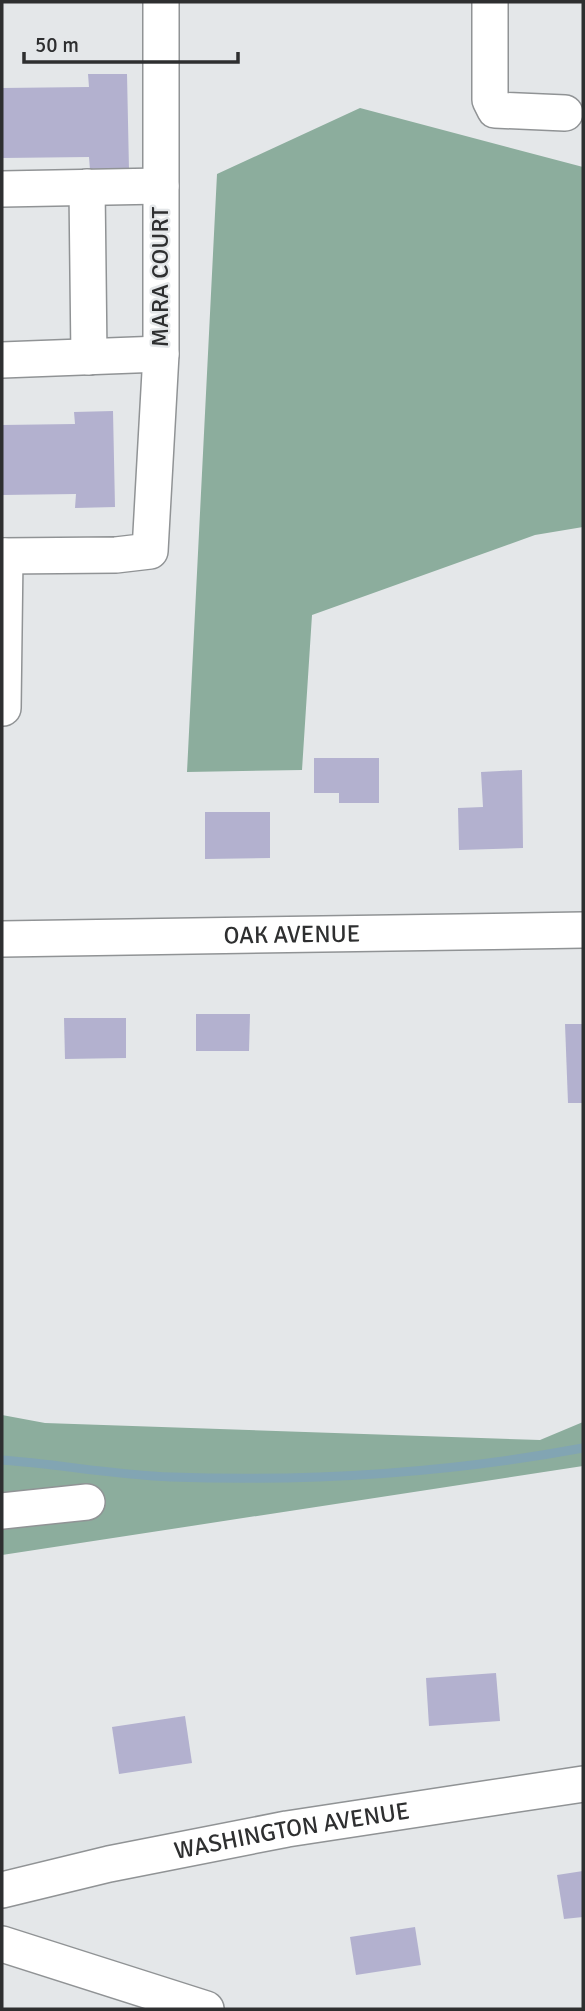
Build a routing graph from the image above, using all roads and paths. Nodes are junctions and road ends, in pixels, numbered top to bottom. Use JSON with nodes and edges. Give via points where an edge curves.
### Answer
{"nodes":[{"id":1,"x":161,"y":2,"type":"edge"},
{"id":2,"x":490,"y":2,"type":"edge"},
{"id":3,"x":565,"y":113,"type":"dead end"},
{"id":4,"x":161,"y":186,"type":"junction"},
{"id":5,"x":87,"y":187,"type":"junction"},
{"id":6,"x":2,"y":189,"type":"edge"},
{"id":7,"x":161,"y":354,"type":"junction"},
{"id":8,"x":89,"y":357,"type":"junction"},
{"id":9,"x":2,"y":360,"type":"edge"},
{"id":10,"x":3,"y":556,"type":"edge"},
{"id":11,"x":3,"y":708,"type":"edge"},
{"id":12,"x":583,"y":929,"type":"edge"},
{"id":13,"x":2,"y":939,"type":"edge"},
{"id":14,"x":87,"y":1503,"type":"dead end"},
{"id":15,"x":2,"y":1511,"type":"edge"},
{"id":16,"x":583,"y":1784,"type":"edge"},
{"id":17,"x":2,"y":1890,"type":"edge"},
{"id":18,"x":2,"y":1944,"type":"edge"},
{"id":19,"x":206,"y":2009,"type":"edge"}],
"edges":[{"from":1,"to":4,"type":"street","name":"MARA COURT"},
{"from":2,"to":3,"type":"street","via":[[490,100],[495,110]]},
{"from":4,"to":5,"type":"street"},
{"from":4,"to":7,"type":"street","name":"MARA COURT"},
{"from":5,"to":6,"type":"street"},
{"from":5,"to":8,"type":"street"},
{"from":7,"to":8,"type":"street"},
{"from":7,"to":10,"type":"street","name":"MARA COURT","via":[[150,551]]},
{"from":8,"to":9,"type":"street"},
{"from":10,"to":11,"type":"street"},
{"from":12,"to":13,"type":"street","name":"OAK AVENUE"},
{"from":14,"to":15,"type":"street"},
{"from":16,"to":17,"type":"street","name":"WASHINGTON AVENUE","via":[[287,1829]]},
{"from":18,"to":19,"type":"street"}]}
